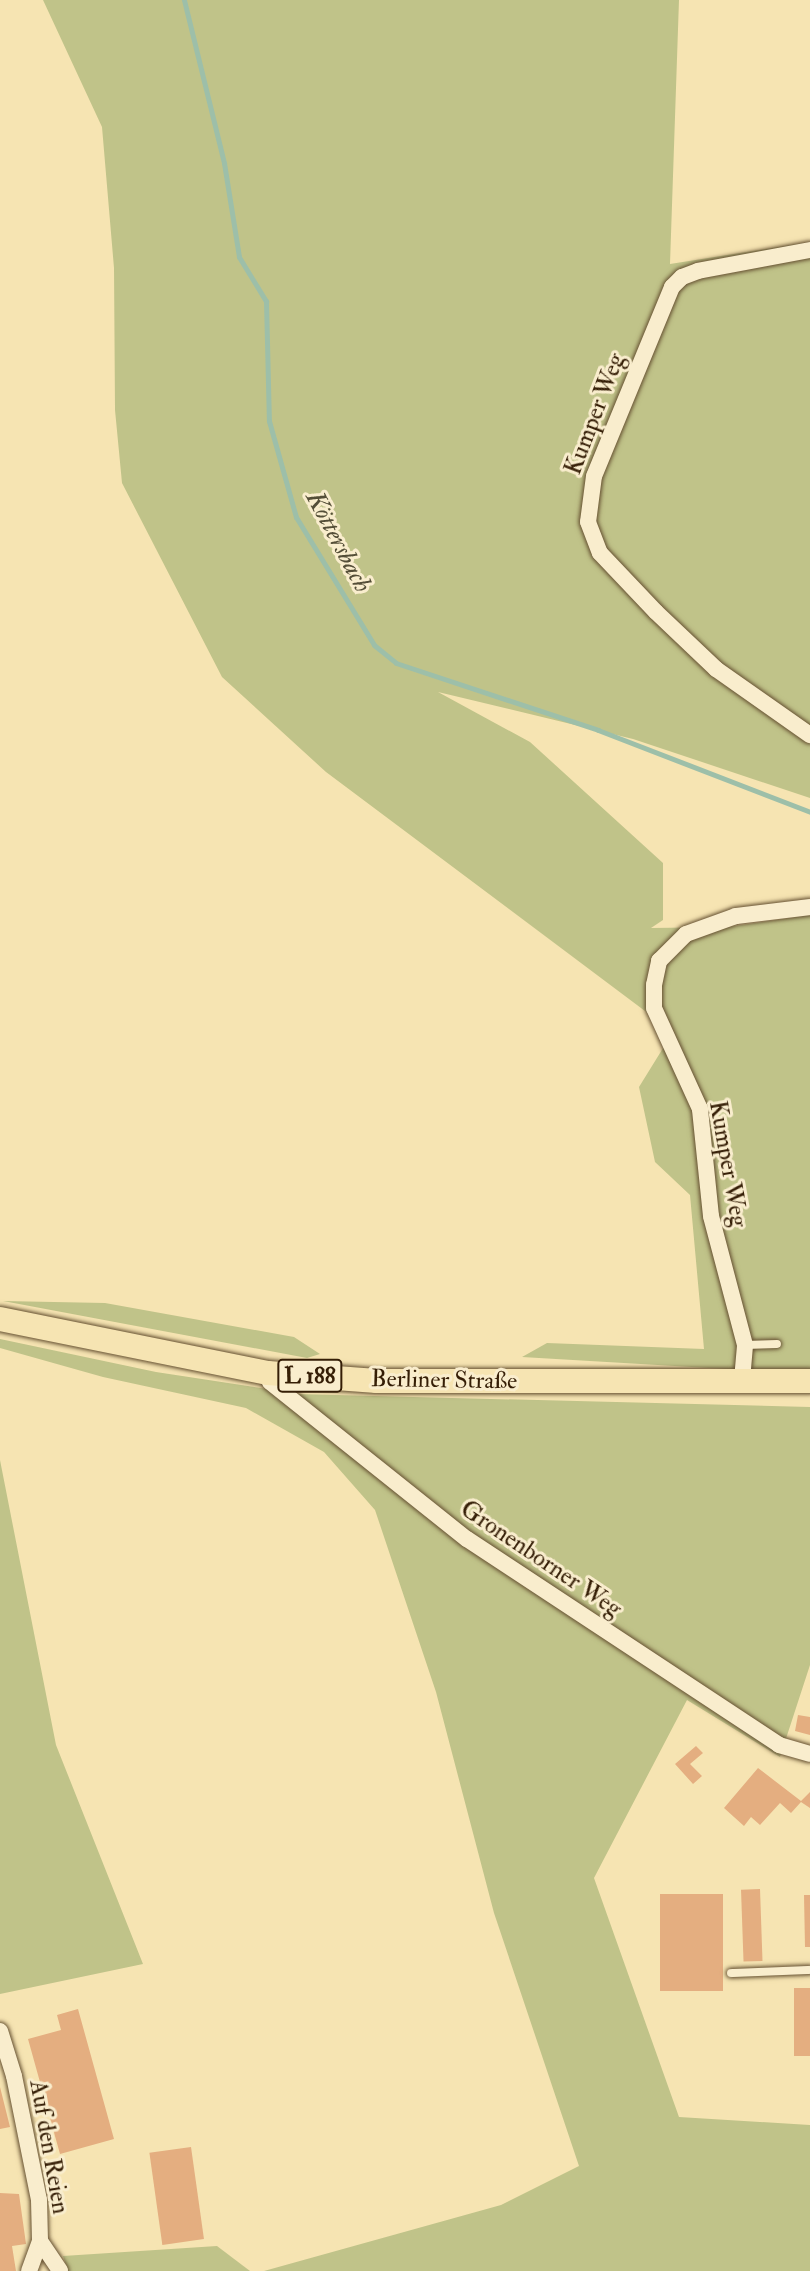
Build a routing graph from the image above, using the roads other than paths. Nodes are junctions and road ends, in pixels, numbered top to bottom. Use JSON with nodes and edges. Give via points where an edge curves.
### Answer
{"nodes":[{"id":1,"x":810,"y":250,"type":"edge"},
{"id":2,"x":810,"y":734,"type":"edge"},
{"id":3,"x":810,"y":907,"type":"edge"},
{"id":4,"x":0,"y":1320,"type":"edge"},
{"id":5,"x":777,"y":1344,"type":"dead end"},
{"id":6,"x":745,"y":1345,"type":"junction"},
{"id":7,"x":268,"y":1373,"type":"junction"},
{"id":8,"x":742,"y":1380,"type":"junction"},
{"id":9,"x":810,"y":1381,"type":"edge"},
{"id":10,"x":810,"y":1754,"type":"edge"},
{"id":11,"x":810,"y":1970,"type":"edge"},
{"id":12,"x":731,"y":1973,"type":"dead end"},
{"id":13,"x":0,"y":2031,"type":"edge"},
{"id":14,"x":40,"y":2241,"type":"junction"},
{"id":15,"x":29,"y":2271,"type":"edge"},
{"id":16,"x":60,"y":2271,"type":"edge"}],
"edges":[{"from":1,"to":2,"type":"street","name":"Kumper Weg","via":[[698,271],[682,277],[672,288],[594,476],[587,522],[600,554],[686,640],[716,668]]},
{"from":3,"to":6,"type":"street","name":"Kumper Weg","via":[[736,916],[686,934],[659,961],[654,985],[654,1008],[700,1109],[712,1216]]},
{"from":4,"to":7,"type":"main road","name":"Berliner Straße","number":"L 188"},
{"from":5,"to":6,"type":"lane"},
{"from":6,"to":8,"type":"street","name":"Kumper Weg"},
{"from":7,"to":8,"type":"main road","name":"Berliner Straße","number":"L 188","via":[[377,1381]]},
{"from":7,"to":10,"type":"street","name":"Gronenborner Weg","via":[[270,1382],[467,1539],[779,1745]]},
{"from":8,"to":9,"type":"main road","name":"Berliner Straße","number":"L 188"},
{"from":11,"to":12,"type":"lane"},
{"from":13,"to":14,"type":"street","name":"Auf den Reien","via":[[33,2166]]},
{"from":14,"to":15,"type":"street","name":"Auf den Reien"},
{"from":14,"to":16,"type":"street"}]}
